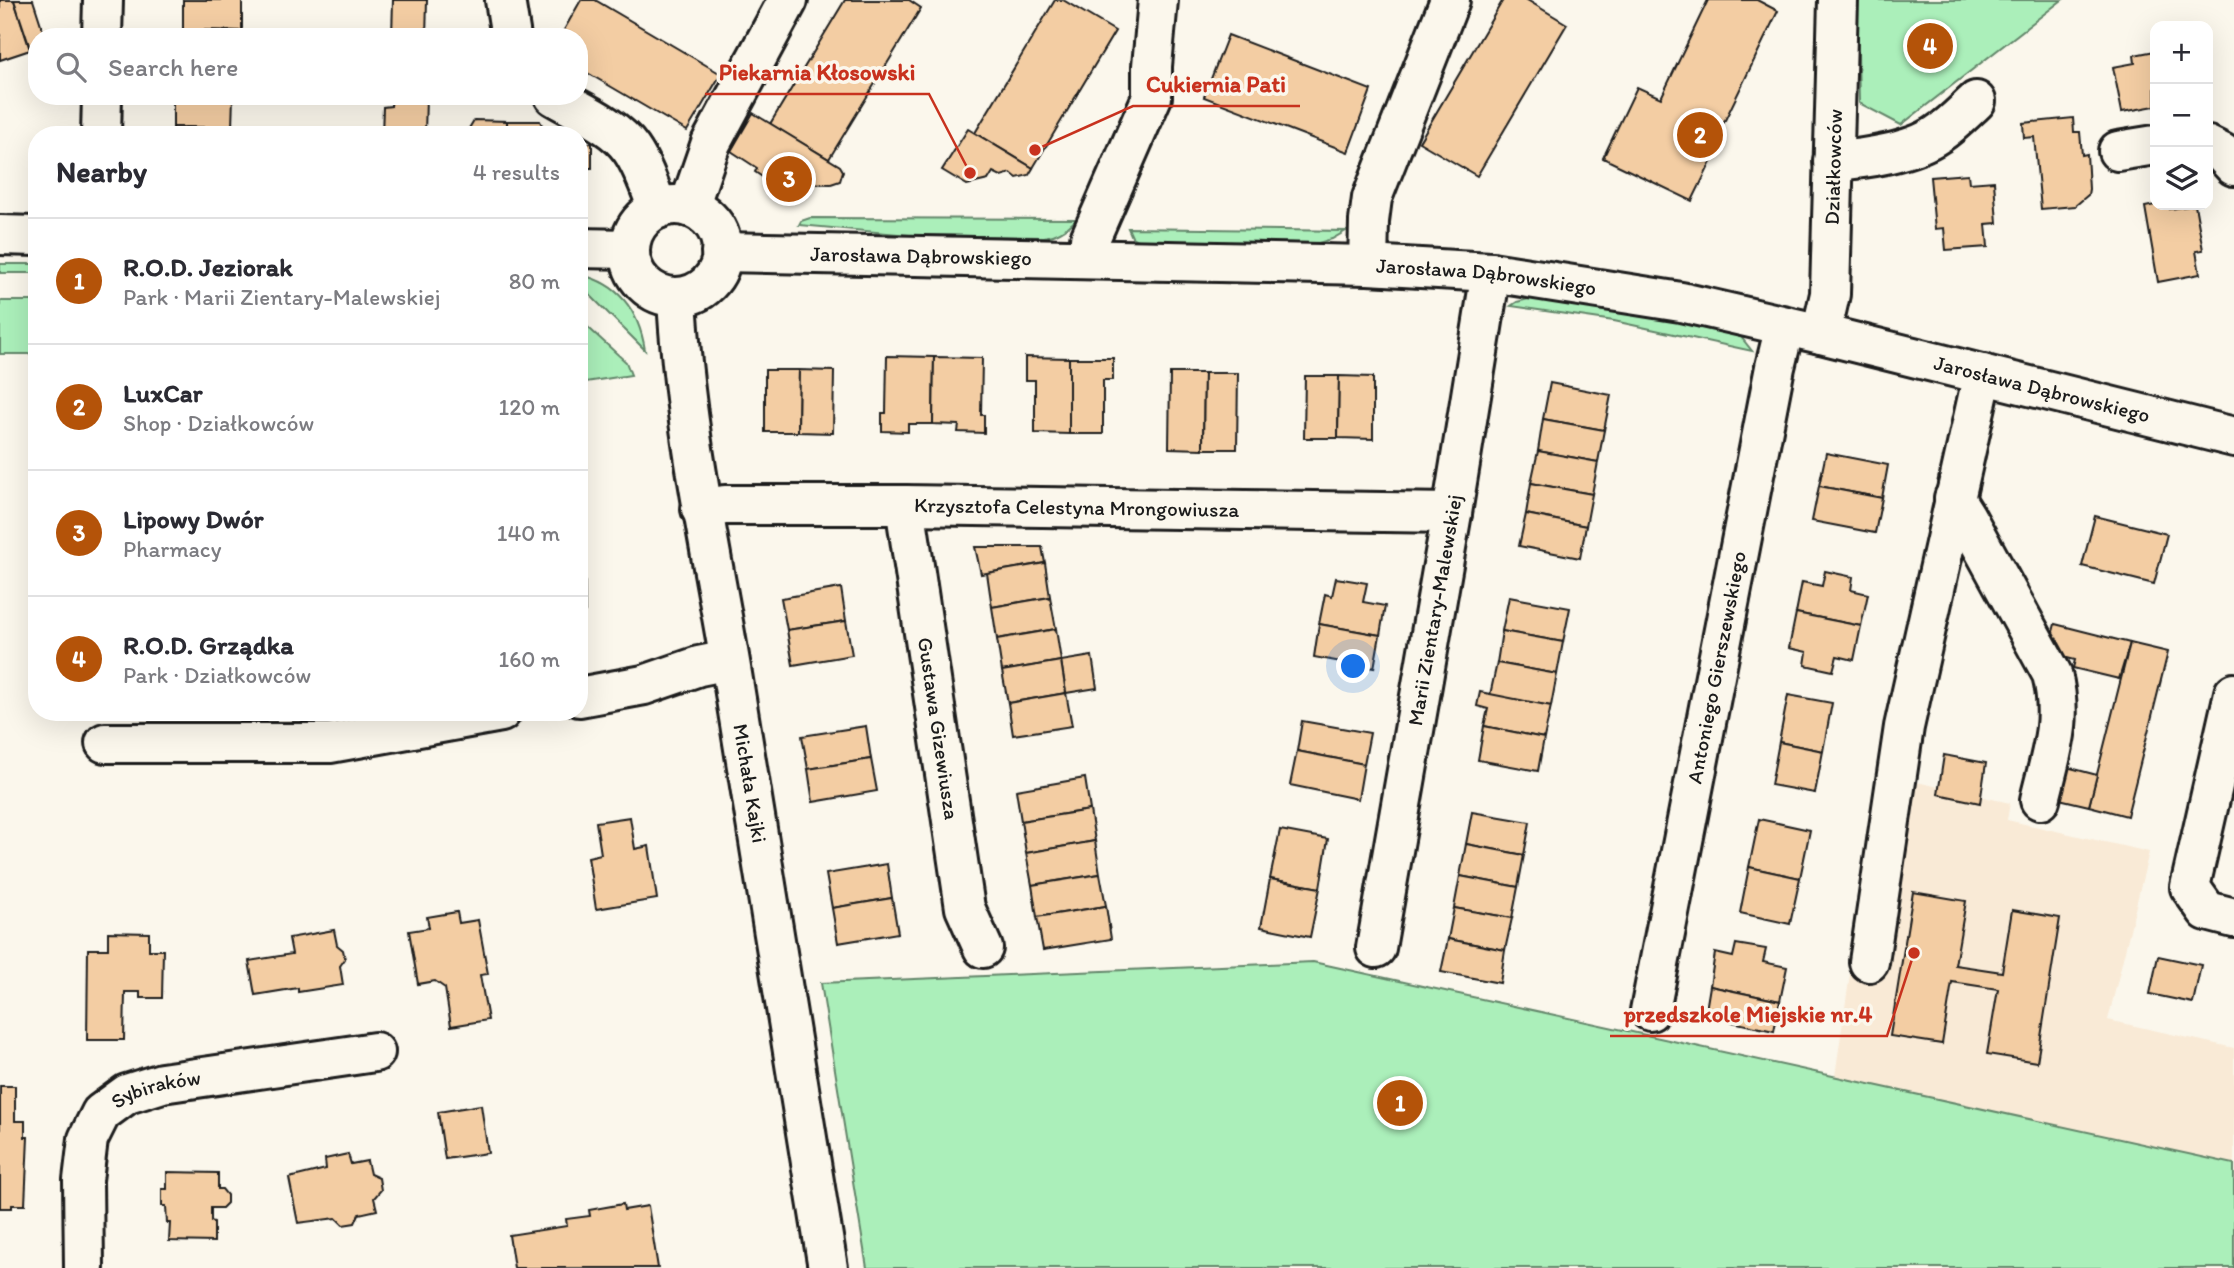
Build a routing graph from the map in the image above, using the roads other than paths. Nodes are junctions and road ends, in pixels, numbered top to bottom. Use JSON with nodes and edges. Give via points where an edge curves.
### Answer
{"nodes":[{"id":1,"x":103,"y":0,"type":"edge"},
{"id":2,"x":505,"y":0,"type":"edge"},
{"id":3,"x":788,"y":0,"type":"edge"},
{"id":4,"x":1158,"y":0,"type":"edge"},
{"id":5,"x":1450,"y":0,"type":"edge"},
{"id":6,"x":1838,"y":0,"type":"edge"},
{"id":7,"x":103,"y":28,"type":"edge"},
{"id":8,"x":509,"y":28,"type":"edge"},
{"id":9,"x":1976,"y":101,"type":"dead end"},
{"id":10,"x":102,"y":105,"type":"edge"},
{"id":11,"x":569,"y":105,"type":"edge"},
{"id":12,"x":101,"y":126,"type":"edge"},
{"id":13,"x":2150,"y":146,"type":"edge"},
{"id":14,"x":2210,"y":147,"type":"edge"},
{"id":15,"x":2118,"y":151,"type":"dead end"},
{"id":16,"x":1833,"y":161,"type":"junction"},
{"id":17,"x":2234,"y":166,"type":"edge"},
{"id":18,"x":673,"y":208,"type":"junction"},
{"id":19,"x":0,"y":235,"type":"edge"},
{"id":20,"x":28,"y":236,"type":"edge"},
{"id":21,"x":588,"y":248,"type":"edge"},
{"id":22,"x":629,"y":249,"type":"junction"},
{"id":23,"x":722,"y":252,"type":"junction"},
{"id":24,"x":1090,"y":258,"type":"junction"},
{"id":25,"x":1368,"y":265,"type":"junction"},
{"id":26,"x":1491,"y":272,"type":"junction"},
{"id":27,"x":677,"y":297,"type":"junction"},
{"id":28,"x":1803,"y":330,"type":"junction"},
{"id":29,"x":1983,"y":374,"type":"junction"},
{"id":30,"x":2234,"y":437,"type":"edge"},
{"id":31,"x":1954,"y":498,"type":"junction"},
{"id":32,"x":905,"y":505,"type":"junction"},
{"id":33,"x":701,"y":509,"type":"junction"},
{"id":34,"x":1452,"y":513,"type":"junction"},
{"id":35,"x":729,"y":660,"type":"junction"},
{"id":36,"x":2234,"y":694,"type":"edge"},
{"id":37,"x":588,"y":695,"type":"edge"},
{"id":38,"x":451,"y":721,"type":"edge"},
{"id":39,"x":105,"y":743,"type":"dead end"},
{"id":40,"x":2040,"y":800,"type":"dead end"},
{"id":41,"x":2234,"y":918,"type":"edge"},
{"id":42,"x":983,"y":947,"type":"dead end"},
{"id":43,"x":1376,"y":948,"type":"dead end"},
{"id":44,"x":1869,"y":962,"type":"dead end"},
{"id":45,"x":1650,"y":1011,"type":"dead end"},
{"id":46,"x":375,"y":1052,"type":"dead end"},
{"id":47,"x":84,"y":1268,"type":"edge"},
{"id":48,"x":828,"y":1268,"type":"edge"}],
"edges":[{"from":1,"to":7,"type":"street"},
{"from":2,"to":8,"type":"street"},
{"from":3,"to":18,"type":"street"},
{"from":4,"to":24,"type":"street","via":[[1152,97],[1090,239]]},
{"from":5,"to":25,"type":"street","via":[[1372,198]]},
{"from":6,"to":16,"type":"street","name":"Działkowców"},
{"from":9,"to":16,"type":"street","via":[[1921,144]]},
{"from":10,"to":12,"type":"street"},
{"from":11,"to":18,"type":"street","via":[[629,146]]},
{"from":13,"to":15,"type":"street"},
{"from":14,"to":17,"type":"street"},
{"from":16,"to":28,"type":"street","name":"Działkowców","via":[[1830,294]]},
{"from":18,"to":22,"type":"street","via":[[643,218]]},
{"from":18,"to":23,"type":"street","via":[[702,213],[713,224]]},
{"from":19,"to":20,"type":"street"},
{"from":21,"to":22,"type":"street"},
{"from":22,"to":27,"type":"street","via":[[633,268],[643,283],[658,294]]},
{"from":23,"to":24,"type":"street","name":"Jarosława Dąbrowskiego"},
{"from":23,"to":27,"type":"street","via":[[708,284]]},
{"from":24,"to":25,"type":"street","name":"Jarosława Dąbrowskiego"},
{"from":25,"to":26,"type":"street","name":"Jarosława Dąbrowskiego"},
{"from":26,"to":28,"type":"street","name":"Jarosława Dąbrowskiego","via":[[1624,291]]},
{"from":26,"to":34,"type":"street","name":"Marii Zientary-Malewskiej"},
{"from":27,"to":33,"type":"street","name":"Michała Kajki","via":[[680,362]]},
{"from":28,"to":29,"type":"street","name":"Jarosława Dąbrowskiego"},
{"from":28,"to":45,"type":"street","name":"Antoniego Gierszewskiego","via":[[1774,367]]},
{"from":29,"to":30,"type":"street","name":"Jarosława Dąbrowskiego"},
{"from":29,"to":31,"type":"street"},
{"from":31,"to":40,"type":"street","via":[[2052,674],[2058,698],[2057,723]]},
{"from":31,"to":44,"type":"street","via":[[1897,765]]},
{"from":32,"to":33,"type":"street","name":"Krzysztofa Celestyna Mrongowiusza","via":[[725,505]]},
{"from":32,"to":34,"type":"street","name":"Krzysztofa Celestyna Mrongowiusza"},
{"from":32,"to":42,"type":"street","name":"Gustawa Gizewiusza","via":[[965,908]]},
{"from":33,"to":35,"type":"street","name":"Michała Kajki"},
{"from":34,"to":43,"type":"street","name":"Marii Zientary-Malewskiej"},
{"from":35,"to":37,"type":"street","via":[[644,685]]},
{"from":35,"to":48,"type":"street","name":"Michała Kajki"},
{"from":36,"to":41,"type":"street","via":[[2190,887],[2207,911]]},
{"from":38,"to":39,"type":"street","via":[[330,743]]},
{"from":46,"to":47,"type":"street","name":"Sybiraków","via":[[162,1083],[127,1094],[101,1113],[88,1139],[83,1180]]}]}
